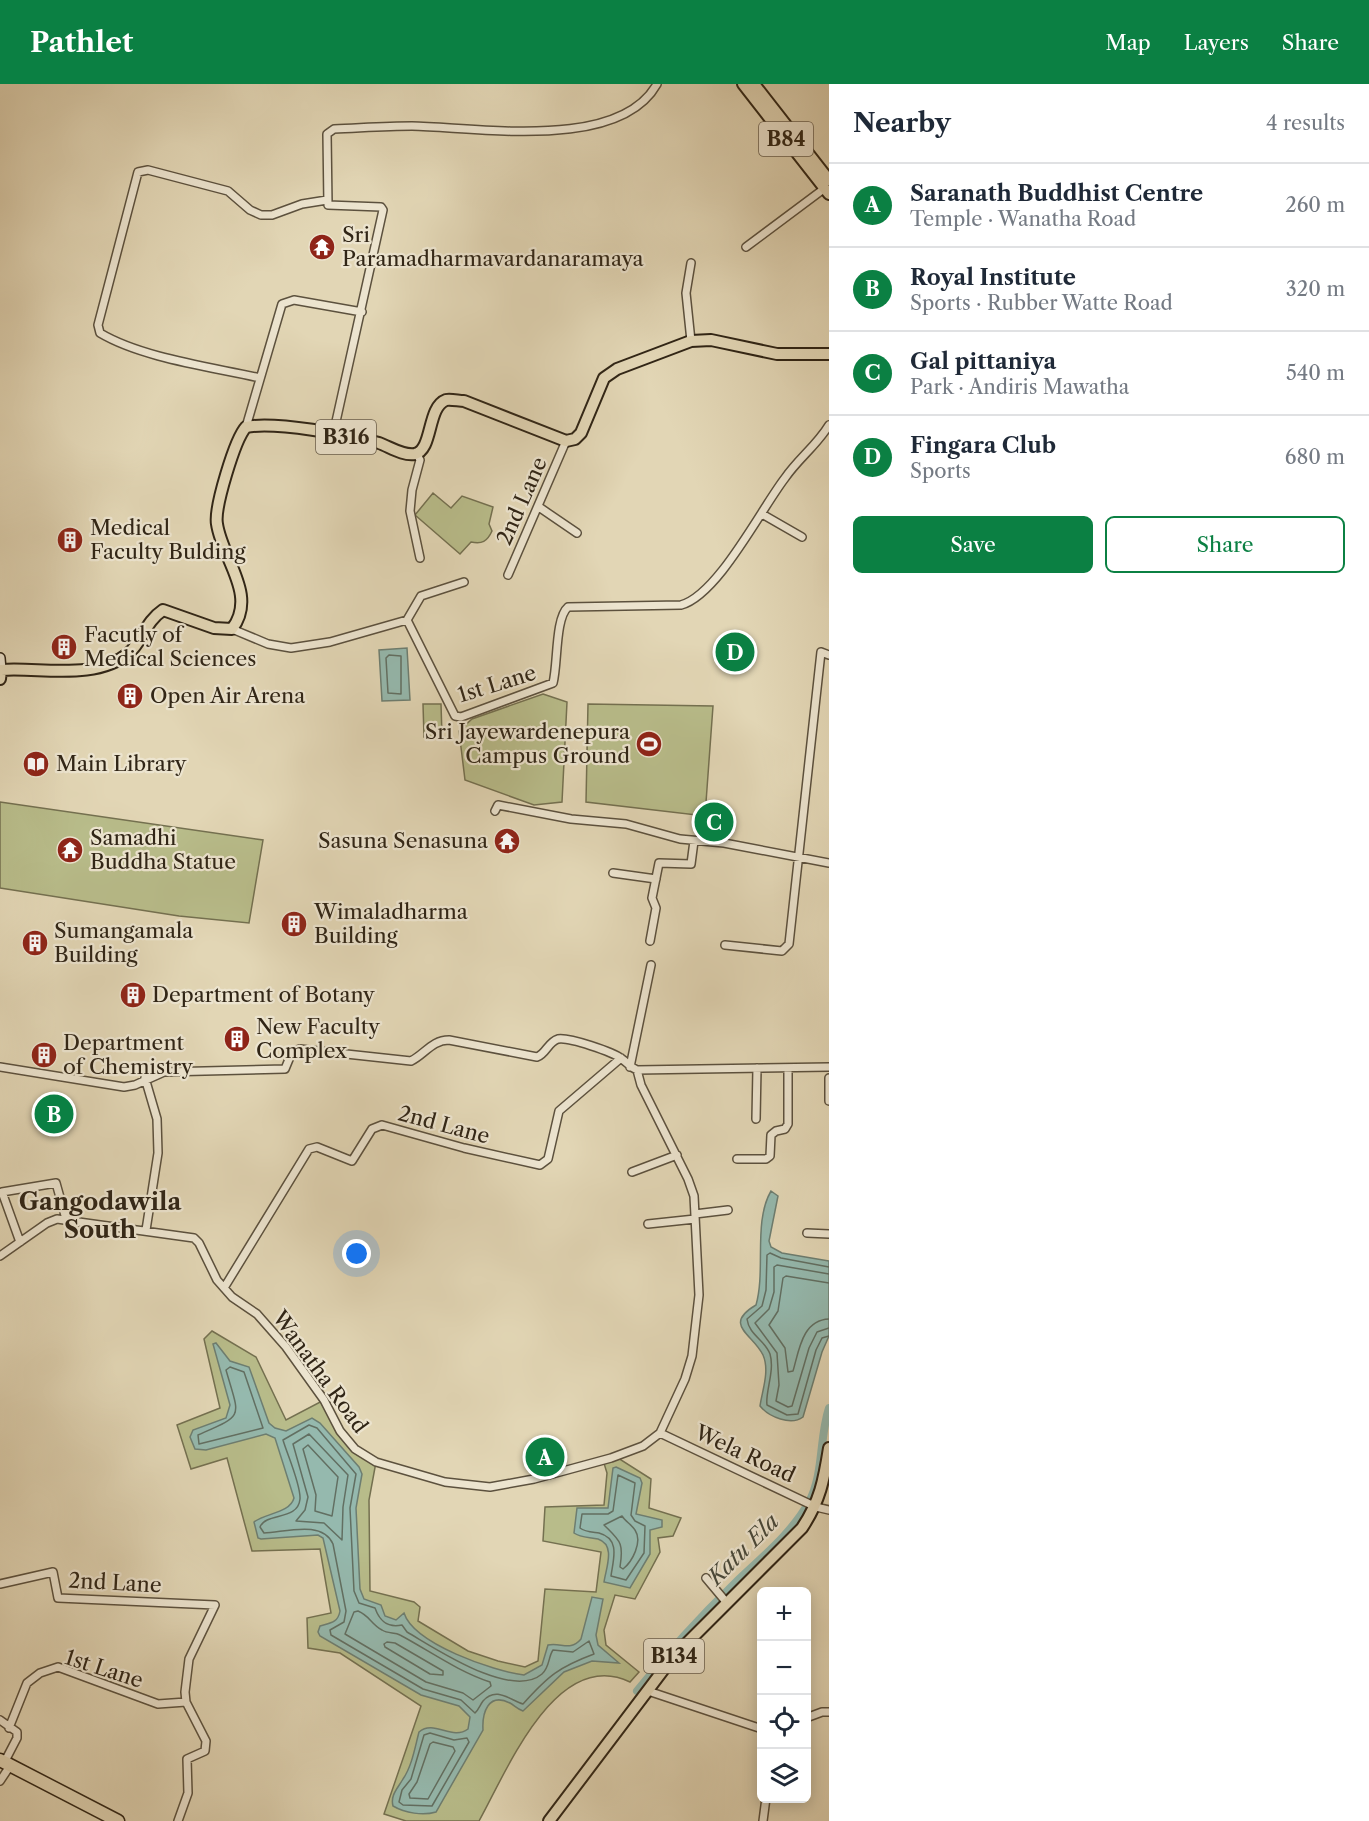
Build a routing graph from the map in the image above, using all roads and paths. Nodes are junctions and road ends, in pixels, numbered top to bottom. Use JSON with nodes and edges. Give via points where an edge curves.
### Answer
{"nodes":[{"id":1,"x":657,"y":84,"type":"edge"},
{"id":2,"x":743,"y":84,"type":"edge"},
{"id":3,"x":754,"y":84,"type":"edge"},
{"id":4,"x":805,"y":157,"type":"junction"},
{"id":5,"x":828,"y":187,"type":"edge"},
{"id":6,"x":327,"y":200,"type":"junction"},
{"id":7,"x":746,"y":247,"type":"dead end"},
{"id":8,"x":691,"y":263,"type":"dead end"},
{"id":9,"x":362,"y":312,"type":"junction"},
{"id":10,"x":691,"y":341,"type":"junction"},
{"id":11,"x":829,"y":354,"type":"edge"},
{"id":12,"x":260,"y":378,"type":"junction"},
{"id":13,"x":829,"y":425,"type":"edge"},
{"id":14,"x":246,"y":428,"type":"junction"},
{"id":15,"x":333,"y":435,"type":"junction"},
{"id":16,"x":566,"y":441,"type":"junction"},
{"id":17,"x":417,"y":454,"type":"junction"},
{"id":18,"x":539,"y":507,"type":"junction"},
{"id":19,"x":762,"y":514,"type":"junction"},
{"id":20,"x":577,"y":534,"type":"dead end"},
{"id":21,"x":802,"y":537,"type":"dead end"},
{"id":22,"x":420,"y":558,"type":"dead end"},
{"id":23,"x":508,"y":575,"type":"dead end"},
{"id":24,"x":464,"y":582,"type":"dead end"},
{"id":25,"x":407,"y":620,"type":"junction"},
{"id":26,"x":232,"y":629,"type":"junction"},
{"id":27,"x":829,"y":655,"type":"edge"},
{"id":28,"x":0,"y":669,"type":"edge"},
{"id":29,"x":495,"y":811,"type":"dead end"},
{"id":30,"x":694,"y":841,"type":"junction"},
{"id":31,"x":798,"y":858,"type":"junction"},
{"id":32,"x":829,"y":863,"type":"edge"},
{"id":33,"x":613,"y":873,"type":"dead end"},
{"id":34,"x":656,"y":879,"type":"junction"},
{"id":35,"x":650,"y":941,"type":"dead end"},
{"id":36,"x":725,"y":945,"type":"dead end"},
{"id":37,"x":651,"y":965,"type":"dead end"},
{"id":38,"x":621,"y":1058,"type":"junction"},
{"id":39,"x":0,"y":1067,"type":"edge"},
{"id":40,"x":829,"y":1067,"type":"edge"},
{"id":41,"x":757,"y":1068,"type":"junction"},
{"id":42,"x":788,"y":1068,"type":"junction"},
{"id":43,"x":633,"y":1069,"type":"junction"},
{"id":44,"x":145,"y":1078,"type":"junction"},
{"id":45,"x":829,"y":1078,"type":"edge"},
{"id":46,"x":829,"y":1101,"type":"edge"},
{"id":47,"x":756,"y":1119,"type":"dead end"},
{"id":48,"x":677,"y":1155,"type":"junction"},
{"id":49,"x":737,"y":1159,"type":"dead end"},
{"id":50,"x":632,"y":1172,"type":"dead end"},
{"id":51,"x":728,"y":1210,"type":"dead end"},
{"id":52,"x":695,"y":1216,"type":"junction"},
{"id":53,"x":66,"y":1220,"type":"junction"},
{"id":54,"x":648,"y":1224,"type":"dead end"},
{"id":55,"x":146,"y":1230,"type":"junction"},
{"id":56,"x":807,"y":1233,"type":"dead end"},
{"id":57,"x":829,"y":1234,"type":"edge"},
{"id":58,"x":20,"y":1242,"type":"junction"},
{"id":59,"x":0,"y":1256,"type":"edge"},
{"id":60,"x":224,"y":1288,"type":"junction"},
{"id":61,"x":660,"y":1432,"type":"junction"},
{"id":62,"x":829,"y":1448,"type":"edge"},
{"id":63,"x":814,"y":1506,"type":"junction"},
{"id":64,"x":829,"y":1510,"type":"edge"},
{"id":65,"x":706,"y":1578,"type":"dead end"},
{"id":66,"x":0,"y":1584,"type":"edge"},
{"id":67,"x":727,"y":1603,"type":"junction"},
{"id":68,"x":648,"y":1691,"type":"junction"},
{"id":69,"x":186,"y":1702,"type":"junction"},
{"id":70,"x":829,"y":1713,"type":"edge"},
{"id":71,"x":811,"y":1716,"type":"edge"},
{"id":72,"x":0,"y":1720,"type":"edge"},
{"id":73,"x":757,"y":1727,"type":"edge"},
{"id":74,"x":9,"y":1728,"type":"junction"},
{"id":75,"x":5,"y":1763,"type":"edge"},
{"id":76,"x":0,"y":1781,"type":"edge"},
{"id":77,"x":765,"y":1803,"type":"edge"},
{"id":78,"x":118,"y":1821,"type":"edge"},
{"id":79,"x":178,"y":1821,"type":"edge"},
{"id":80,"x":549,"y":1821,"type":"edge"},
{"id":81,"x":763,"y":1821,"type":"edge"}],
"edges":[{"from":1,"to":6,"type":"street","via":[[650,97],[603,123],[492,133],[412,126],[334,129],[327,134]]},
{"from":2,"to":4,"type":"main road","number":"B84"},
{"from":3,"to":4,"type":"main road","number":"B84"},
{"from":4,"to":5,"type":"main road","number":"B84"},
{"from":5,"to":7,"type":"street"},
{"from":6,"to":9,"type":"street","via":[[333,207],[383,210]]},
{"from":6,"to":12,"type":"street","via":[[261,215],[228,191],[148,170],[138,172],[106,291],[98,325],[100,333],[115,342]]},
{"from":8,"to":10,"type":"street","via":[[686,293]]},
{"from":9,"to":12,"type":"street","via":[[294,300],[282,304]]},
{"from":9,"to":15,"type":"street"},
{"from":10,"to":11,"type":"main road","via":[[711,340],[777,354]]},
{"from":10,"to":16,"type":"main road","via":[[617,369],[604,378],[581,433]]},
{"from":12,"to":14,"type":"street"},
{"from":13,"to":19,"type":"street","name":"1st Lane","via":[[785,477]]},
{"from":14,"to":15,"type":"main road","number":"B316","via":[[261,424]]},
{"from":14,"to":26,"type":"main road","via":[[235,445],[217,519],[242,605],[241,618]]},
{"from":15,"to":17,"type":"main road","number":"B316"},
{"from":16,"to":17,"type":"main road","via":[[465,401],[448,400],[435,412],[423,448]]},
{"from":16,"to":18,"type":"street","name":"2nd Lane"},
{"from":17,"to":22,"type":"street","via":[[420,460],[410,511]]},
{"from":18,"to":20,"type":"street"},
{"from":18,"to":23,"type":"street","name":"2nd Lane"},
{"from":19,"to":21,"type":"street"},
{"from":19,"to":25,"type":"street","name":"1st Lane","via":[[692,602],[568,607],[561,615],[553,683],[461,717],[455,716]]},
{"from":24,"to":25,"type":"street","via":[[421,596]]},
{"from":25,"to":26,"type":"street","via":[[330,642],[291,648],[268,644]]},
{"from":26,"to":28,"type":"main road","via":[[214,628],[163,610],[150,619],[131,652],[116,662],[90,670]]},
{"from":27,"to":31,"type":"street","via":[[821,652]]},
{"from":29,"to":30,"type":"street","via":[[498,805],[507,804],[534,813],[635,826]]},
{"from":30,"to":31,"type":"street"},
{"from":30,"to":34,"type":"street","via":[[691,864],[659,863]]},
{"from":31,"to":32,"type":"street"},
{"from":31,"to":36,"type":"street","via":[[787,949]]},
{"from":33,"to":34,"type":"street"},
{"from":34,"to":35,"type":"street"},
{"from":37,"to":43,"type":"street"},
{"from":38,"to":43,"type":"street"},
{"from":38,"to":44,"type":"street","via":[[570,1039],[557,1039],[537,1057],[440,1040],[411,1060],[300,1048],[292,1052],[285,1069],[164,1072]]},
{"from":38,"to":60,"type":"street","name":"2nd Lane","via":[[559,1111],[548,1159],[540,1165],[382,1125],[372,1129],[352,1161],[317,1147],[309,1149]]},
{"from":39,"to":44,"type":"street","via":[[124,1087],[135,1086]]},
{"from":40,"to":42,"type":"street"},
{"from":41,"to":42,"type":"street"},
{"from":41,"to":43,"type":"street"},
{"from":41,"to":47,"type":"street"},
{"from":42,"to":49,"type":"street","via":[[788,1124],[771,1135],[770,1156],[766,1159]]},
{"from":43,"to":48,"type":"street"},
{"from":44,"to":55,"type":"street","via":[[157,1119],[158,1153]]},
{"from":45,"to":46,"type":"street"},
{"from":48,"to":50,"type":"street"},
{"from":48,"to":52,"type":"street","via":[[694,1196]]},
{"from":51,"to":52,"type":"street"},
{"from":52,"to":54,"type":"street"},
{"from":52,"to":61,"type":"street","via":[[699,1295],[692,1356]]},
{"from":53,"to":55,"type":"street","name":"Wanatha Road"},
{"from":53,"to":58,"type":"street","name":"Wanatha Road","via":[[47,1223]]},
{"from":53,"to":58,"type":"street","via":[[56,1183],[2,1192]]},
{"from":55,"to":60,"type":"street","name":"Wanatha Road","via":[[194,1239]]},
{"from":56,"to":57,"type":"street"},
{"from":58,"to":59,"type":"street","name":"Wanatha Road"},
{"from":60,"to":61,"type":"street","name":"Wanatha Road","via":[[257,1314],[286,1347],[355,1449],[393,1469],[445,1482],[490,1487],[611,1458],[643,1446]]},
{"from":61,"to":63,"type":"street","name":"Wela Road"},
{"from":62,"to":63,"type":"main road","number":"B134","via":[[823,1484]]},
{"from":63,"to":64,"type":"street","name":"Wela Road"},
{"from":63,"to":67,"type":"main road","number":"B134","via":[[802,1528]]},
{"from":65,"to":67,"type":"street"},
{"from":66,"to":69,"type":"street","name":"2nd Lane","via":[[52,1572],[58,1598],[215,1605],[189,1659]]},
{"from":67,"to":68,"type":"main road","number":"B134","via":[[673,1657]]},
{"from":68,"to":73,"type":"street"},
{"from":68,"to":80,"type":"main road","number":"B134"},
{"from":69,"to":74,"type":"street","name":"1st Lane","via":[[158,1704],[58,1667],[27,1683]]},
{"from":69,"to":79,"type":"street","via":[[206,1748],[187,1759],[188,1793]]},
{"from":70,"to":71,"type":"street"},
{"from":72,"to":74,"type":"street"},
{"from":74,"to":75,"type":"street","via":[[17,1732],[17,1738]]},
{"from":75,"to":76,"type":"street"},
{"from":75,"to":78,"type":"highway"},
{"from":77,"to":81,"type":"street"}]}
